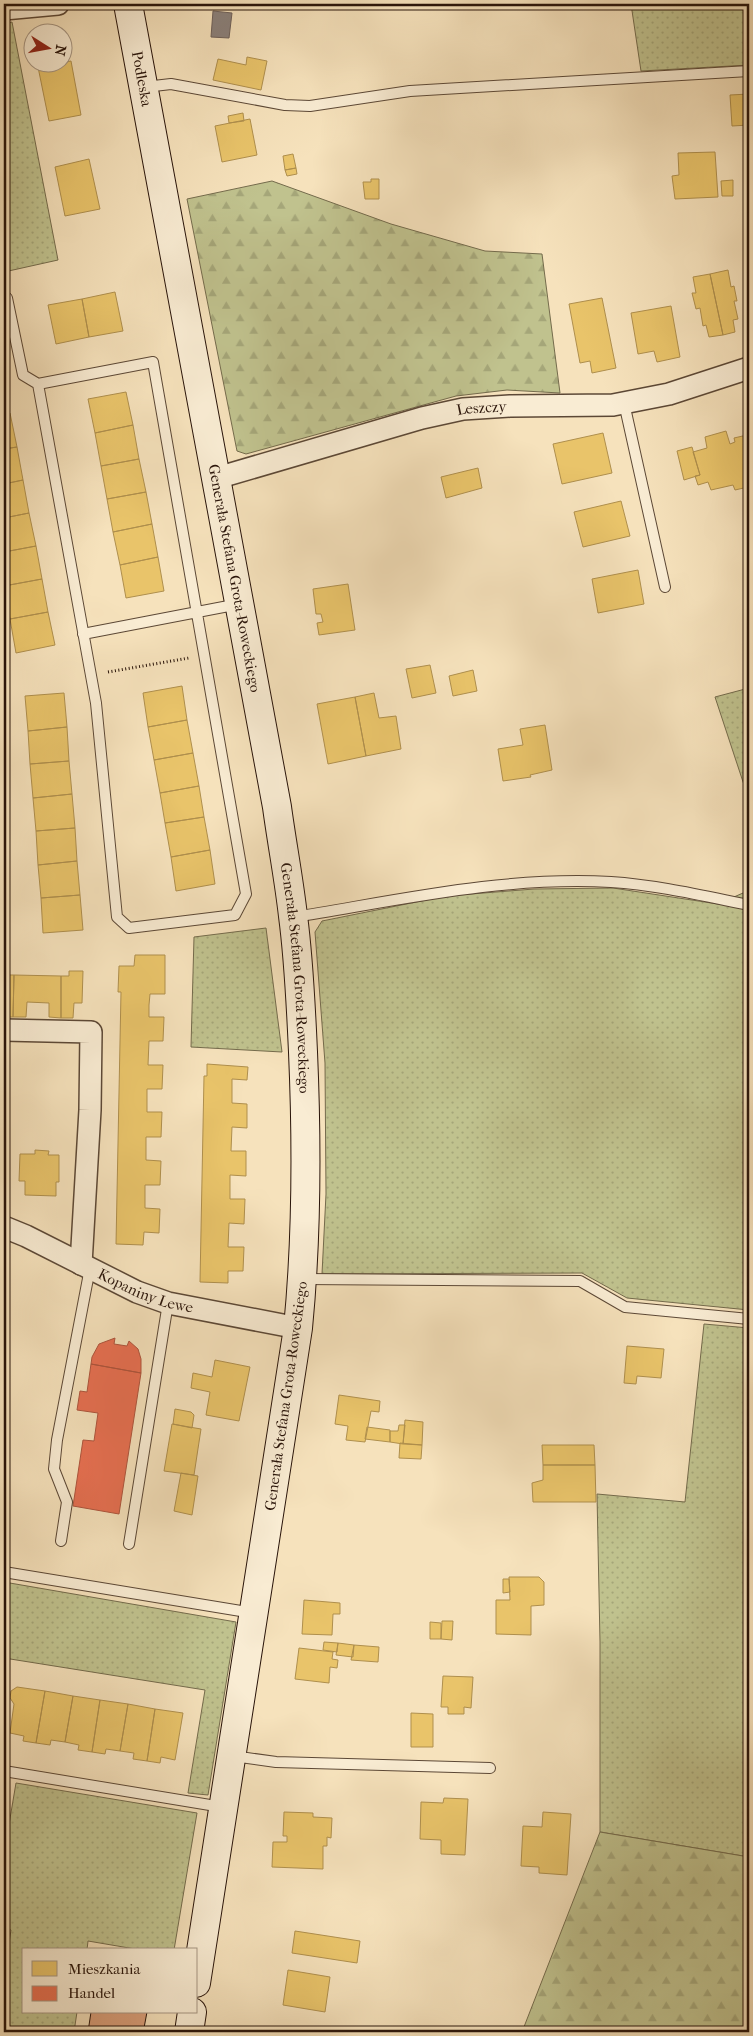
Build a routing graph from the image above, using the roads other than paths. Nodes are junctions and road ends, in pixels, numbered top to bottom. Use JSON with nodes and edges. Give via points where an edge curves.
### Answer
{"nodes":[{"id":1,"x":58,"y":4,"type":"edge"},
{"id":2,"x":128,"y":4,"type":"edge"},
{"id":3,"x":4,"y":9,"type":"edge"},
{"id":4,"x":749,"y":71,"type":"edge"},
{"id":5,"x":144,"y":87,"type":"junction"},
{"id":6,"x":157,"y":153,"type":"joint"},
{"id":7,"x":7,"y":298,"type":"dead end"},
{"id":8,"x":749,"y":368,"type":"edge"},
{"id":9,"x":38,"y":384,"type":"junction"},
{"id":10,"x":624,"y":403,"type":"junction"},
{"id":11,"x":217,"y":478,"type":"junction"},
{"id":12,"x":665,"y":587,"type":"dead end"},
{"id":13,"x":240,"y":604,"type":"junction"},
{"id":14,"x":198,"y":612,"type":"junction"},
{"id":15,"x":83,"y":634,"type":"junction"},
{"id":16,"x":749,"y":905,"type":"edge"},
{"id":17,"x":294,"y":917,"type":"junction"},
{"id":18,"x":4,"y":1030,"type":"edge"},
{"id":19,"x":4,"y":1226,"type":"edge"},
{"id":20,"x":86,"y":1266,"type":"junction"},
{"id":21,"x":303,"y":1279,"type":"junction"},
{"id":22,"x":168,"y":1303,"type":"junction"},
{"id":23,"x":749,"y":1319,"type":"edge"},
{"id":24,"x":298,"y":1328,"type":"junction"},
{"id":25,"x":61,"y":1541,"type":"dead end"},
{"id":26,"x":129,"y":1544,"type":"dead end"},
{"id":27,"x":4,"y":1572,"type":"edge"},
{"id":28,"x":254,"y":1613,"type":"junction"},
{"id":29,"x":232,"y":1756,"type":"junction"},
{"id":30,"x":490,"y":1768,"type":"dead end"},
{"id":31,"x":4,"y":1771,"type":"edge"},
{"id":32,"x":224,"y":1808,"type":"junction"},
{"id":33,"x":198,"y":1971,"type":"edge"},
{"id":34,"x":192,"y":2014,"type":"edge"},
{"id":35,"x":189,"y":2032,"type":"edge"}],
"edges":[{"from":1,"to":3,"type":"street"},
{"from":2,"to":5,"type":"street","name":"Podleska"},
{"from":4,"to":5,"type":"lane","via":[[410,91],[310,106],[285,106],[171,84]]},
{"from":5,"to":6,"type":"street","name":"Podleska"},
{"from":6,"to":11,"type":"street","name":"Generała Stefana Grota-Roweckiego"},
{"from":7,"to":9,"type":"lane","via":[[23,375]]},
{"from":8,"to":10,"type":"street","name":"Leszczy","via":[[669,394]]},
{"from":9,"to":14,"type":"lane","via":[[153,362]]},
{"from":9,"to":15,"type":"lane"},
{"from":10,"to":11,"type":"street","name":"Leszczy","via":[[463,409]]},
{"from":10,"to":12,"type":"lane"},
{"from":11,"to":13,"type":"street","name":"Generała Stefana Grota-Roweckiego"},
{"from":13,"to":14,"type":"lane"},
{"from":13,"to":17,"type":"street","name":"Generała Stefana Grota-Roweckiego"},
{"from":14,"to":15,"type":"lane"},
{"from":14,"to":15,"type":"lane","via":[[246,894],[235,915],[129,928],[117,916],[96,703]]},
{"from":16,"to":17,"type":"lane","via":[[678,890],[611,882],[534,882],[446,891]]},
{"from":17,"to":21,"type":"street","name":"Generała Stefana Grota-Roweckiego","via":[[306,1100]]},
{"from":18,"to":20,"type":"street","via":[[91,1032]]},
{"from":19,"to":20,"type":"street","name":"Kopaniny Lewe"},
{"from":20,"to":22,"type":"street","name":"Kopaniny Lewe","via":[[137,1292]]},
{"from":20,"to":25,"type":"lane","via":[[54,1469],[67,1502]]},
{"from":21,"to":23,"type":"lane","via":[[580,1281],[625,1307]]},
{"from":21,"to":24,"type":"street","name":"Generała Stefana Grota-Roweckiego"},
{"from":22,"to":24,"type":"street","name":"Kopaniny Lewe"},
{"from":22,"to":26,"type":"lane"},
{"from":24,"to":28,"type":"street","name":"Generała Stefana Grota-Roweckiego"},
{"from":27,"to":28,"type":"lane"},
{"from":28,"to":29,"type":"street","name":"Generała Stefana Grota-Roweckiego"},
{"from":29,"to":30,"type":"lane","via":[[276,1762]]},
{"from":29,"to":32,"type":"street","name":"Generała Stefana Grota-Roweckiego"},
{"from":31,"to":32,"type":"lane"},
{"from":32,"to":33,"type":"street","name":"Generała Stefana Grota-Roweckiego"},
{"from":34,"to":35,"type":"street"}]}
